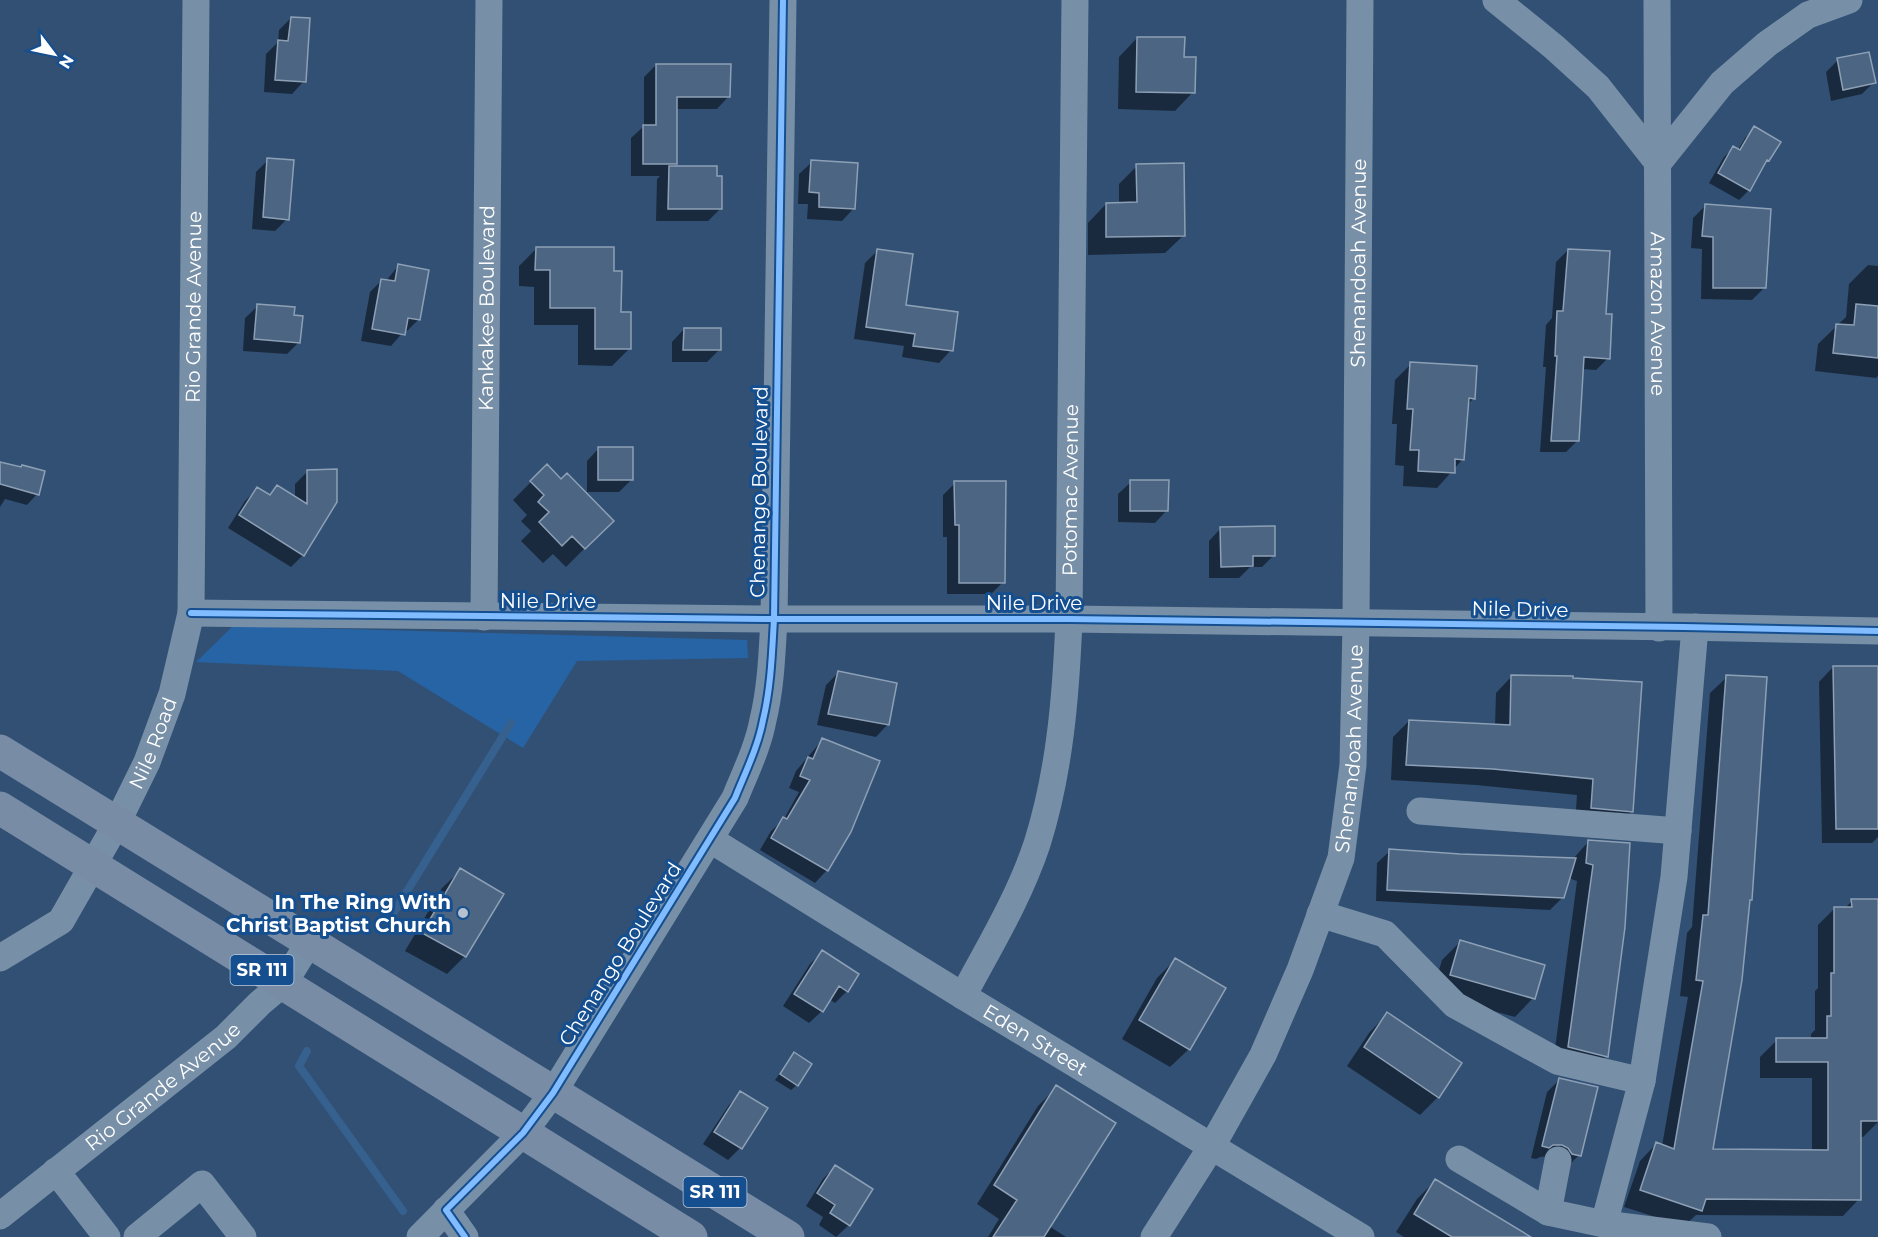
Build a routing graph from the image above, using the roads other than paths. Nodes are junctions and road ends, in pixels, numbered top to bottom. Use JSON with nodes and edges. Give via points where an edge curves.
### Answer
{"nodes":[{"id":1,"x":196,"y":0,"type":"edge"},
{"id":2,"x":489,"y":0,"type":"edge"},
{"id":3,"x":783,"y":0,"type":"edge"},
{"id":4,"x":1075,"y":0,"type":"edge"},
{"id":5,"x":1360,"y":0,"type":"edge"},
{"id":6,"x":1496,"y":0,"type":"edge"},
{"id":7,"x":1658,"y":0,"type":"edge"},
{"id":8,"x":1849,"y":0,"type":"edge"},
{"id":9,"x":1658,"y":163,"type":"junction"},
{"id":10,"x":190,"y":613,"type":"junction"},
{"id":11,"x":484,"y":617,"type":"junction"},
{"id":12,"x":774,"y":619,"type":"junction"},
{"id":13,"x":1069,"y":619,"type":"junction"},
{"id":14,"x":1356,"y":624,"type":"junction"},
{"id":15,"x":1695,"y":627,"type":"junction"},
{"id":16,"x":1659,"y":628,"type":"junction"},
{"id":17,"x":1878,"y":631,"type":"edge"},
{"id":18,"x":0,"y":751,"type":"edge"},
{"id":19,"x":0,"y":808,"type":"edge"},
{"id":20,"x":1420,"y":811,"type":"dead end"},
{"id":21,"x":117,"y":823,"type":"junction"},
{"id":22,"x":1678,"y":831,"type":"junction"},
{"id":23,"x":711,"y":840,"type":"junction"},
{"id":24,"x":91,"y":866,"type":"junction"},
{"id":25,"x":1320,"y":914,"type":"junction"},
{"id":26,"x":310,"y":941,"type":"junction"},
{"id":27,"x":0,"y":958,"type":"edge"},
{"id":28,"x":284,"y":983,"type":"junction"},
{"id":29,"x":963,"y":996,"type":"junction"},
{"id":30,"x":1642,"y":1081,"type":"junction"},
{"id":31,"x":553,"y":1093,"type":"junction"},
{"id":32,"x":523,"y":1133,"type":"junction"},
{"id":33,"x":1212,"y":1146,"type":"junction"},
{"id":34,"x":1459,"y":1159,"type":"dead end"},
{"id":35,"x":1558,"y":1160,"type":"dead end"},
{"id":36,"x":56,"y":1171,"type":"junction"},
{"id":37,"x":446,"y":1210,"type":"junction"},
{"id":38,"x":1548,"y":1212,"type":"junction"},
{"id":39,"x":1,"y":1213,"type":"edge"},
{"id":40,"x":1604,"y":1224,"type":"junction"},
{"id":41,"x":107,"y":1237,"type":"edge"},
{"id":42,"x":137,"y":1237,"type":"edge"},
{"id":43,"x":243,"y":1237,"type":"edge"},
{"id":44,"x":420,"y":1237,"type":"edge"},
{"id":45,"x":465,"y":1237,"type":"edge"},
{"id":46,"x":691,"y":1237,"type":"edge"},
{"id":47,"x":788,"y":1237,"type":"edge"},
{"id":48,"x":1154,"y":1237,"type":"edge"},
{"id":49,"x":1361,"y":1237,"type":"edge"},
{"id":50,"x":1708,"y":1237,"type":"edge"}],
"edges":[{"from":1,"to":10,"type":"street","name":"Rio Grande Avenue"},
{"from":2,"to":11,"type":"street","name":"Kankakee Boulevard"},
{"from":3,"to":12,"type":"street","name":"Chenango Boulevard"},
{"from":4,"to":13,"type":"street","name":"Potomac Avenue"},
{"from":5,"to":14,"type":"street","name":"Shenandoah Avenue"},
{"from":6,"to":9,"type":"street","via":[[1598,87]]},
{"from":7,"to":9,"type":"street","name":"Amazon Avenue"},
{"from":8,"to":9,"type":"street","via":[[1808,15],[1767,44],[1722,83]]},
{"from":9,"to":16,"type":"street","name":"Amazon Avenue"},
{"from":10,"to":11,"type":"street","name":"Nile Drive"},
{"from":10,"to":21,"type":"street","name":"Nile Road","via":[[172,694],[147,762]]},
{"from":11,"to":12,"type":"street","name":"Nile Drive"},
{"from":12,"to":13,"type":"street","name":"Nile Drive"},
{"from":12,"to":23,"type":"street","name":"Chenango Boulevard","via":[[763,721],[735,798]]},
{"from":13,"to":14,"type":"street","name":"Nile Drive"},
{"from":13,"to":29,"type":"street","name":"Potomac Avenue","via":[[1066,694],[1055,772],[1036,845],[1010,909]]},
{"from":14,"to":16,"type":"street","name":"Nile Drive"},
{"from":14,"to":25,"type":"street","name":"Shenandoah Avenue","via":[[1349,800],[1341,858]]},
{"from":15,"to":16,"type":"street","name":"Nile Drive"},
{"from":15,"to":17,"type":"street","name":"Nile Drive"},
{"from":15,"to":22,"type":"street"},
{"from":18,"to":21,"type":"main road","number":"SR 111"},
{"from":19,"to":24,"type":"main road","number":"SR 111"},
{"from":20,"to":22,"type":"street"},
{"from":21,"to":24,"type":"street","name":"Nile Road"},
{"from":21,"to":26,"type":"main road","number":"SR 111"},
{"from":22,"to":30,"type":"street"},
{"from":23,"to":29,"type":"street","name":"Eden Street"},
{"from":23,"to":31,"type":"street","name":"Chenango Boulevard"},
{"from":24,"to":27,"type":"street","name":"Nile Road","via":[[61,921]]},
{"from":24,"to":28,"type":"main road","number":"SR 111"},
{"from":25,"to":30,"type":"street","via":[[1385,934],[1455,1005],[1557,1061]]},
{"from":25,"to":33,"type":"street","name":"Shenandoah Avenue","via":[[1263,1055]]},
{"from":26,"to":28,"type":"street","name":"Rio Grande Avenue"},
{"from":26,"to":31,"type":"main road","number":"SR 111"},
{"from":28,"to":32,"type":"main road","number":"SR 111"},
{"from":28,"to":36,"type":"street","name":"Rio Grande Avenue","via":[[226,1037]]},
{"from":29,"to":33,"type":"street","name":"Eden Street"},
{"from":30,"to":40,"type":"street"},
{"from":31,"to":32,"type":"street","name":"Chenango Boulevard"},
{"from":31,"to":47,"type":"main road","number":"SR 111"},
{"from":32,"to":37,"type":"street","name":"Chenango Boulevard"},
{"from":32,"to":46,"type":"main road","number":"SR 111"},
{"from":33,"to":48,"type":"street","name":"Shenandoah Avenue"},
{"from":33,"to":49,"type":"street","name":"Eden Street"},
{"from":34,"to":38,"type":"street"},
{"from":35,"to":38,"type":"street"},
{"from":36,"to":39,"type":"street","name":"Rio Grande Avenue"},
{"from":36,"to":41,"type":"street"},
{"from":37,"to":44,"type":"street","name":"Chenango Boulevard"},
{"from":37,"to":45,"type":"street"},
{"from":38,"to":40,"type":"street"},
{"from":40,"to":50,"type":"street"},
{"from":42,"to":43,"type":"street","via":[[202,1184]]}]}
